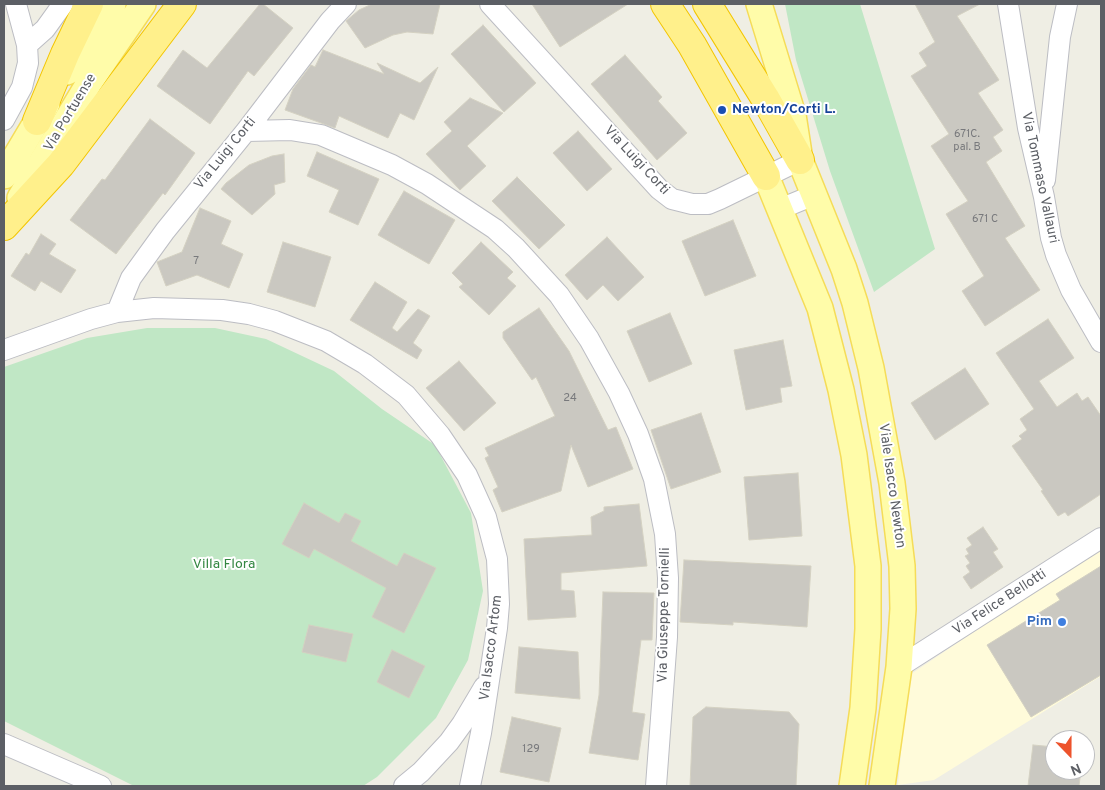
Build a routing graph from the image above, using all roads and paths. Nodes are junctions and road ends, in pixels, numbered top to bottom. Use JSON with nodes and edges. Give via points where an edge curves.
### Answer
{"nodes":[{"id":1,"x":16,"y":4,"type":"edge"},
{"id":2,"x":63,"y":4,"type":"edge"},
{"id":3,"x":88,"y":4,"type":"edge"},
{"id":4,"x":113,"y":4,"type":"edge"},
{"id":5,"x":144,"y":4,"type":"edge"},
{"id":6,"x":182,"y":4,"type":"edge"},
{"id":7,"x":346,"y":4,"type":"edge"},
{"id":8,"x":490,"y":4,"type":"edge"},
{"id":9,"x":665,"y":4,"type":"edge"},
{"id":10,"x":707,"y":4,"type":"edge"},
{"id":11,"x":758,"y":4,"type":"edge"},
{"id":12,"x":764,"y":4,"type":"edge"},
{"id":13,"x":1008,"y":4,"type":"edge"},
{"id":14,"x":1067,"y":4,"type":"edge"},
{"id":15,"x":766,"y":33,"type":"junction"},
{"id":16,"x":27,"y":45,"type":"junction"},
{"id":17,"x":4,"y":120,"type":"edge"},
{"id":18,"x":37,"y":121,"type":"junction"},
{"id":19,"x":246,"y":131,"type":"junction"},
{"id":20,"x":800,"y":160,"type":"junction"},
{"id":21,"x":4,"y":176,"type":"edge"},
{"id":22,"x":766,"y":176,"type":"junction"},
{"id":23,"x":814,"y":194,"type":"junction"},
{"id":24,"x":1044,"y":197,"type":"junction"},
{"id":25,"x":780,"y":209,"type":"junction"},
{"id":26,"x":4,"y":226,"type":"edge"},
{"id":27,"x":117,"y":312,"type":"junction"},
{"id":28,"x":1101,"y":342,"type":"edge"},
{"id":29,"x":4,"y":350,"type":"edge"},
{"id":30,"x":1101,"y":538,"type":"edge"},
{"id":31,"x":899,"y":667,"type":"junction"},
{"id":32,"x":490,"y":677,"type":"junction"},
{"id":33,"x":4,"y":744,"type":"edge"},
{"id":34,"x":101,"y":786,"type":"edge"},
{"id":35,"x":404,"y":786,"type":"edge"},
{"id":36,"x":470,"y":786,"type":"edge"},
{"id":37,"x":656,"y":786,"type":"edge"},
{"id":38,"x":852,"y":786,"type":"edge"},
{"id":39,"x":882,"y":786,"type":"edge"}],
"edges":[{"from":1,"to":16,"type":"street"},
{"from":2,"to":16,"type":"street","via":[[45,29]]},
{"from":3,"to":18,"type":"highway"},
{"from":4,"to":18,"type":"main road","name":"Via Portuense"},
{"from":5,"to":26,"type":"main road","name":"Via Portuense","via":[[89,83]]},
{"from":6,"to":26,"type":"highway","via":[[66,158]]},
{"from":7,"to":19,"type":"street","name":"Via Luigi Corti"},
{"from":8,"to":22,"type":"street","name":"Via Luigi Corti","via":[[659,189],[672,199],[708,204]]},
{"from":9,"to":22,"type":"highway","via":[[692,45]]},
{"from":10,"to":20,"type":"highway","name":"Viale Isacco Newton"},
{"from":11,"to":15,"type":"main road"},
{"from":12,"to":15,"type":"street"},
{"from":13,"to":24,"type":"street","name":"Via Tommaso Vallauri","via":[[1028,128]]},
{"from":14,"to":24,"type":"street","via":[[1060,37]]},
{"from":15,"to":20,"type":"main road","via":[[793,115]]},
{"from":16,"to":17,"type":"street","via":[[28,63],[24,80]]},
{"from":18,"to":21,"type":"main road","name":"Via Portuense"},
{"from":19,"to":27,"type":"street","name":"Via Luigi Corti","via":[[137,269]]},
{"from":19,"to":37,"type":"street","name":"Via Giuseppe Tornielli","via":[[290,130],[321,135],[427,184],[495,229],[516,248],[559,295],[589,339],[638,434],[654,479],[665,534],[667,637]]},
{"from":20,"to":22,"type":"street"},
{"from":20,"to":23,"type":"main road","name":"Viale Isacco Newton"},
{"from":22,"to":25,"type":"main road"},
{"from":23,"to":25,"type":"street"},
{"from":23,"to":31,"type":"main road","name":"Viale Isacco Newton","via":[[855,303],[882,423],[902,566]]},
{"from":24,"to":28,"type":"street","name":"Via Tommaso Vallauri","via":[[1056,255],[1071,290]]},
{"from":25,"to":38,"type":"main road","via":[[820,308],[841,390],[854,455],[868,566],[863,708]]},
{"from":27,"to":29,"type":"street","name":"Via Isacco Artom"},
{"from":27,"to":32,"type":"street","name":"Via Isacco Artom","via":[[187,308],[266,318],[332,344],[406,395],[437,430],[467,474],[491,535],[497,565],[499,604]]},
{"from":30,"to":31,"type":"street","name":"Via Felice Bellotti"},
{"from":31,"to":39,"type":"main road","name":"Viale Isacco Newton"},
{"from":32,"to":35,"type":"street","via":[[449,742]]},
{"from":32,"to":36,"type":"street","name":"Via Isacco Artom"},
{"from":33,"to":34,"type":"street"}]}
